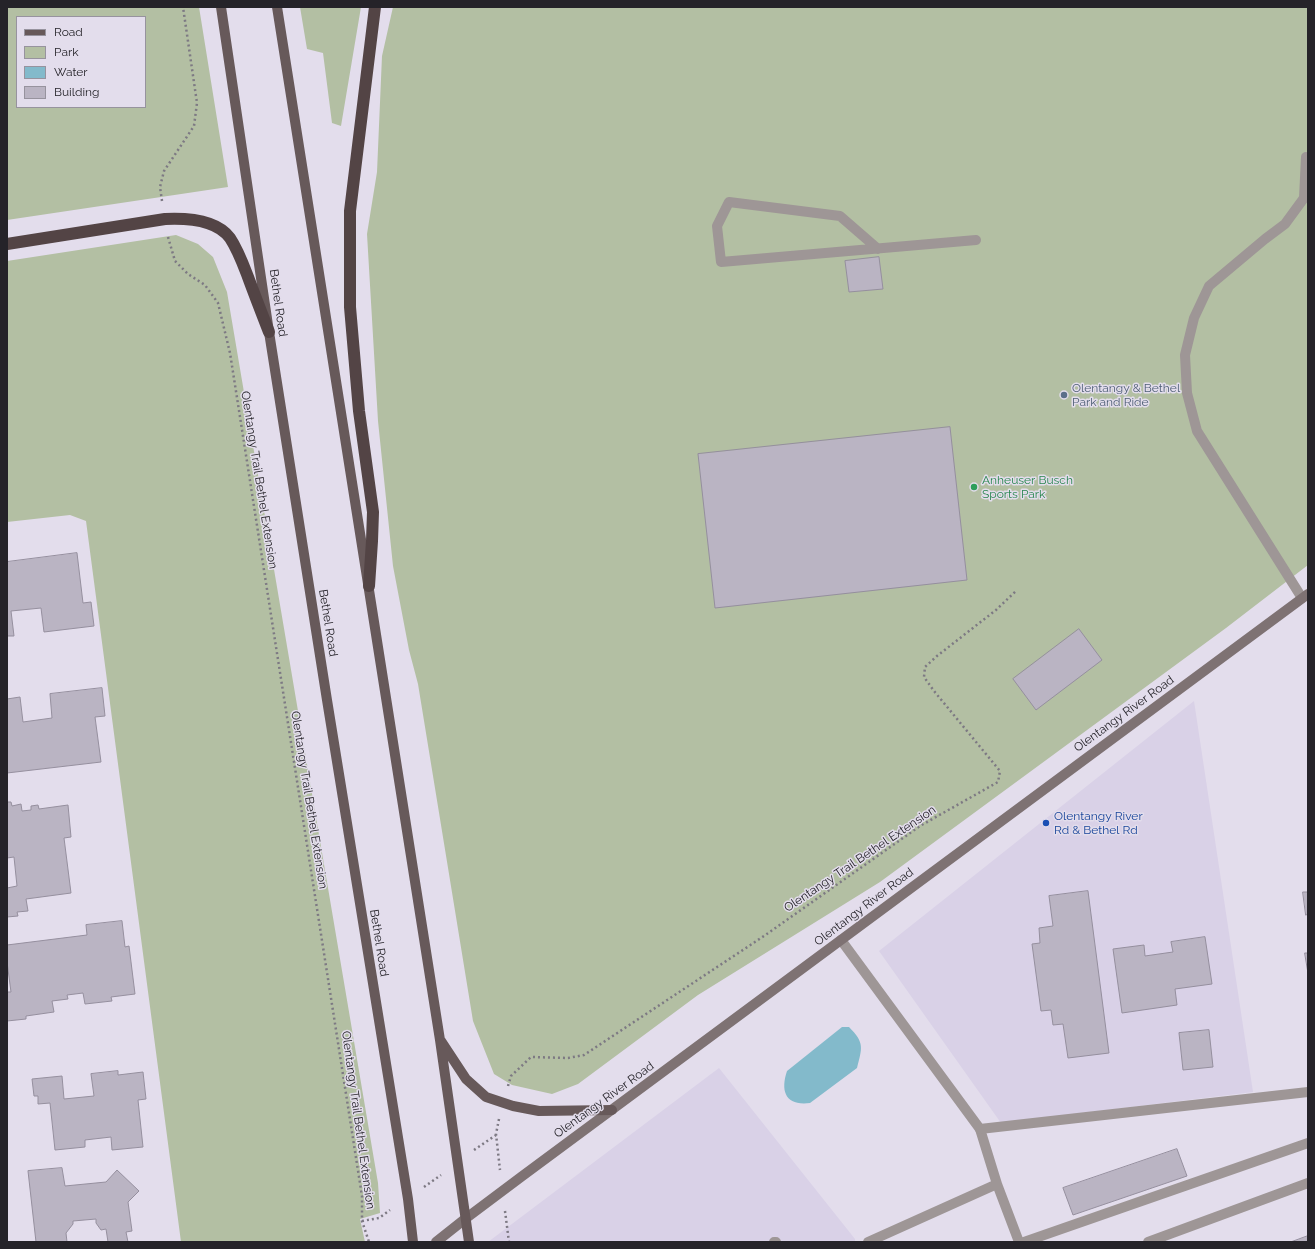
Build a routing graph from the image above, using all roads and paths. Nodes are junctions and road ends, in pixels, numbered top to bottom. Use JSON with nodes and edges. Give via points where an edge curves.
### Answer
{"nodes":[{"id":1,"x":183,"y":7,"type":"edge"},
{"id":2,"x":221,"y":7,"type":"edge"},
{"id":3,"x":277,"y":7,"type":"edge"},
{"id":4,"x":374,"y":7,"type":"edge"},
{"id":5,"x":1306,"y":157,"type":"dead end"},
{"id":6,"x":160,"y":187,"type":"dead end"},
{"id":7,"x":976,"y":240,"type":"dead end"},
{"id":8,"x":169,"y":243,"type":"dead end"},
{"id":9,"x":7,"y":244,"type":"edge"},
{"id":10,"x":878,"y":249,"type":"junction"},
{"id":11,"x":269,"y":332,"type":"junction"},
{"id":12,"x":368,"y":586,"type":"junction"},
{"id":13,"x":1017,"y":590,"type":"dead end"},
{"id":14,"x":1305,"y":596,"type":"edge"},
{"id":15,"x":841,"y":940,"type":"junction"},
{"id":16,"x":440,"y":1040,"type":"junction"},
{"id":17,"x":511,"y":1076,"type":"dead end"},
{"id":18,"x":1308,"y":1092,"type":"edge"},
{"id":19,"x":612,"y":1110,"type":"junction"},
{"id":20,"x":980,"y":1129,"type":"junction"},
{"id":21,"x":496,"y":1134,"type":"dead end"},
{"id":22,"x":1308,"y":1143,"type":"edge"},
{"id":23,"x":458,"y":1162,"type":"junction"},
{"id":24,"x":1308,"y":1183,"type":"edge"},
{"id":25,"x":997,"y":1184,"type":"junction"},
{"id":26,"x":408,"y":1198,"type":"junction"},
{"id":27,"x":465,"y":1219,"type":"junction"},
{"id":28,"x":362,"y":1221,"type":"junction"},
{"id":29,"x":369,"y":1242,"type":"edge"},
{"id":30,"x":414,"y":1242,"type":"edge"},
{"id":31,"x":436,"y":1242,"type":"edge"},
{"id":32,"x":469,"y":1242,"type":"edge"},
{"id":33,"x":868,"y":1242,"type":"edge"},
{"id":34,"x":1019,"y":1242,"type":"edge"},
{"id":35,"x":1024,"y":1242,"type":"edge"},
{"id":36,"x":1148,"y":1242,"type":"edge"}],
"edges":[{"from":1,"to":6,"type":"path","via":[[197,103],[194,126],[164,171]]},
{"from":2,"to":11,"type":"main road","name":"Bethel Road"},
{"from":3,"to":12,"type":"main road"},
{"from":4,"to":12,"type":"highway","via":[[350,211],[350,307],[359,411],[373,512]]},
{"from":5,"to":14,"type":"street","via":[[1304,198],[1285,224],[1209,286],[1194,318],[1185,354],[1187,393],[1197,431]]},
{"from":7,"to":10,"type":"street"},
{"from":8,"to":28,"type":"path","name":"Olentangy Trail Bethel Extension","via":[[175,261],[188,274],[205,285],[218,303],[230,353],[362,1196]]},
{"from":9,"to":11,"type":"highway","via":[[165,219],[197,220],[216,227],[229,238],[240,256]]},
{"from":10,"to":10,"type":"street","via":[[840,216],[729,202],[717,226],[721,262]]},
{"from":11,"to":26,"type":"main road","name":"Bethel Road"},
{"from":12,"to":16,"type":"main road"},
{"from":13,"to":17,"type":"path","name":"Olentangy Trail Bethel Extension","via":[[925,667],[924,677],[1000,771],[998,782],[920,826],[764,936],[584,1055],[568,1058],[531,1057]]},
{"from":14,"to":15,"type":"main road","name":"Olentangy River Road"},
{"from":15,"to":19,"type":"main road","name":"Olentangy River Road"},
{"from":15,"to":20,"type":"street"},
{"from":16,"to":19,"type":"main road","via":[[466,1079],[486,1097],[539,1111]]},
{"from":16,"to":23,"type":"main road"},
{"from":18,"to":20,"type":"street"},
{"from":19,"to":27,"type":"main road","name":"Olentangy River Road"},
{"from":20,"to":25,"type":"street"},
{"from":21,"to":23,"type":"path","name":"Olentangy Trail Bethel Extension"},
{"from":22,"to":35,"type":"street"},
{"from":23,"to":26,"type":"path","name":"Olentangy Trail Bethel Extension"},
{"from":23,"to":27,"type":"main road"},
{"from":24,"to":36,"type":"street"},
{"from":25,"to":33,"type":"street"},
{"from":25,"to":34,"type":"street"},
{"from":26,"to":28,"type":"path","name":"Olentangy Trail Bethel Extension","via":[[379,1218]]},
{"from":26,"to":30,"type":"main road","name":"Bethel Road"},
{"from":27,"to":31,"type":"main road","name":"Olentangy River Road"},
{"from":27,"to":32,"type":"main road"},
{"from":28,"to":29,"type":"path"}]}
